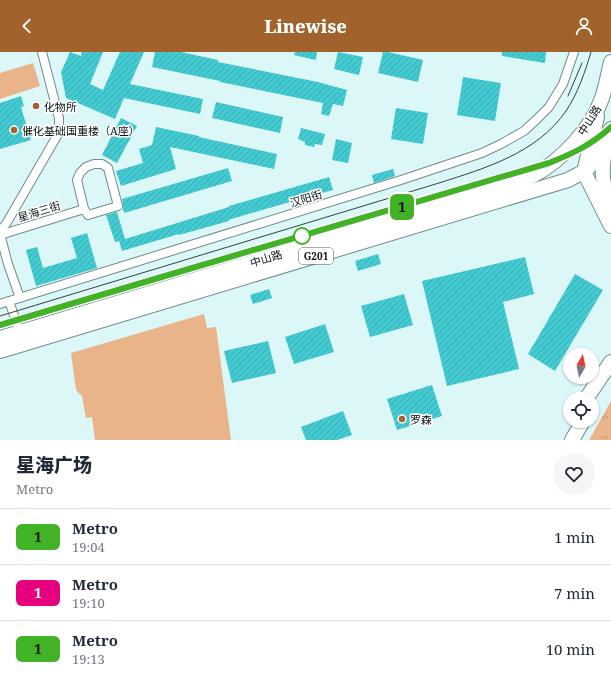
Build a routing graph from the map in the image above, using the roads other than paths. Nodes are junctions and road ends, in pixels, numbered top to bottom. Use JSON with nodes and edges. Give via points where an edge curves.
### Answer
{"nodes":[{"id":1,"x":42,"y":52,"type":"edge"},
{"id":2,"x":574,"y":52,"type":"edge"},
{"id":3,"x":611,"y":62,"type":"edge"},
{"id":4,"x":602,"y":99,"type":"junction"},
{"id":5,"x":611,"y":130,"type":"edge"},
{"id":6,"x":584,"y":172,"type":"junction"},
{"id":7,"x":611,"y":204,"type":"edge"},
{"id":8,"x":84,"y":209,"type":"junction"},
{"id":9,"x":611,"y":226,"type":"edge"},
{"id":10,"x":0,"y":234,"type":"edge"},
{"id":11,"x":20,"y":298,"type":"junction"},
{"id":12,"x":9,"y":301,"type":"junction"},
{"id":13,"x":0,"y":304,"type":"edge"},
{"id":14,"x":0,"y":338,"type":"edge"},
{"id":15,"x":22,"y":338,"type":"junction"},
{"id":16,"x":0,"y":351,"type":"edge"},
{"id":17,"x":611,"y":362,"type":"edge"},
{"id":18,"x":611,"y":378,"type":"edge"},
{"id":19,"x":591,"y":392,"type":"edge"},
{"id":20,"x":599,"y":396,"type":"edge"},
{"id":21,"x":568,"y":428,"type":"edge"},
{"id":22,"x":579,"y":428,"type":"edge"},
{"id":23,"x":561,"y":440,"type":"edge"},
{"id":24,"x":572,"y":440,"type":"edge"}],
"edges":[{"from":1,"to":10,"type":"street","via":[[59,127]]},
{"from":2,"to":11,"type":"street","name":"汉阳街","via":[[563,84],[549,107],[524,131],[482,153]]},
{"from":3,"to":4,"type":"highway","name":"中山路","number":"G201"},
{"from":4,"to":6,"type":"highway"},
{"from":4,"to":15,"type":"highway","name":"中山路","number":"G201","via":[[575,142],[547,168],[532,176]]},
{"from":5,"to":6,"type":"highway","name":"中山路","number":"G201","via":[[599,153]]},
{"from":5,"to":7,"type":"highway","via":[[602,169],[606,195]]},
{"from":6,"to":9,"type":"highway"},
{"from":6,"to":15,"type":"highway","name":"中山路","number":"G201","via":[[568,180]]},
{"from":8,"to":8,"type":"street","via":[[88,215],[118,206],[108,168],[102,164],[86,167],[77,180]]},
{"from":8,"to":10,"type":"street","name":"星海三街"},
{"from":10,"to":11,"type":"street"},
{"from":11,"to":12,"type":"street","name":"汉阳街"},
{"from":12,"to":13,"type":"street","name":"汉阳街"},
{"from":12,"to":15,"type":"street"},
{"from":14,"to":15,"type":"highway","name":"中山路","number":"G201"},
{"from":15,"to":16,"type":"highway","name":"中山路","number":"G201"},
{"from":17,"to":19,"type":"highway"},
{"from":18,"to":20,"type":"highway"},
{"from":21,"to":23,"type":"highway"},
{"from":22,"to":24,"type":"highway"}]}
